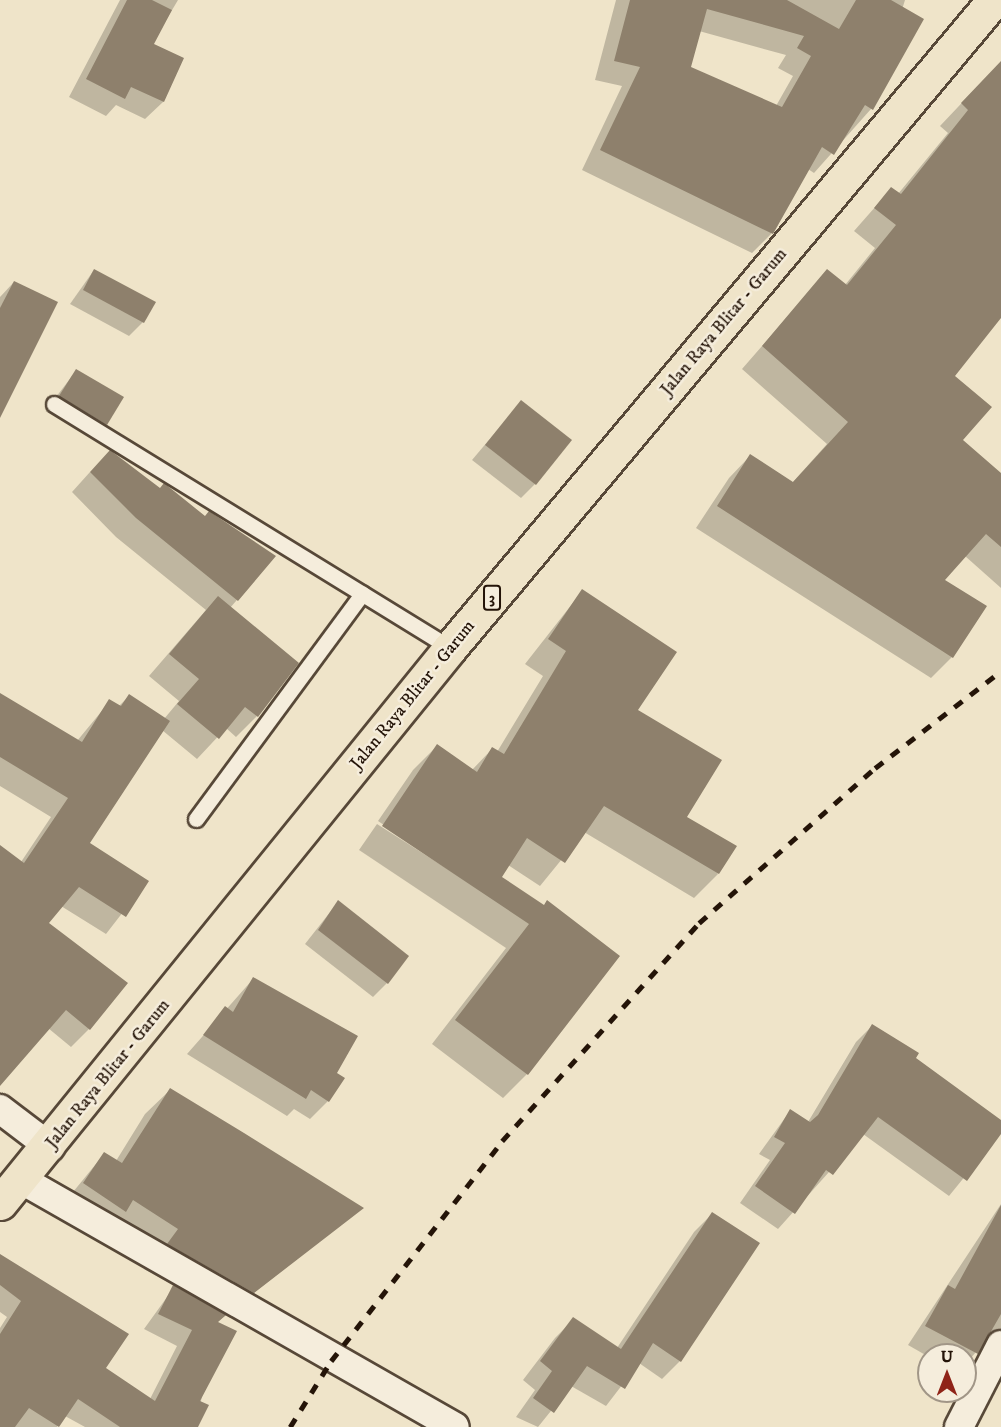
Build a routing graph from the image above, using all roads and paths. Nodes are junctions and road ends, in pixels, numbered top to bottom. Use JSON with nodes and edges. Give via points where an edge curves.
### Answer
{"nodes":[{"id":1,"x":994,"y":0,"type":"edge"},
{"id":2,"x":54,"y":404,"type":"dead end"},
{"id":3,"x":362,"y":594,"type":"junction"},
{"id":4,"x":450,"y":648,"type":"junction"},
{"id":5,"x":196,"y":819,"type":"dead end"},
{"id":6,"x":0,"y":1109,"type":"edge"},
{"id":7,"x":50,"y":1147,"type":"junction"},
{"id":8,"x":11,"y":1192,"type":"edge"},
{"id":9,"x":1001,"y":1345,"type":"edge"},
{"id":10,"x":455,"y":1427,"type":"edge"},
{"id":11,"x":959,"y":1427,"type":"edge"}],
"edges":[{"from":1,"to":4,"type":"highway","name":"Jalan Raya Blitar - Garum","number":"3"},
{"from":2,"to":3,"type":"lane"},
{"from":3,"to":4,"type":"lane"},
{"from":3,"to":5,"type":"lane"},
{"from":4,"to":7,"type":"highway","name":"Jalan Raya Blitar - Garum","number":"3"},
{"from":6,"to":7,"type":"street"},
{"from":7,"to":8,"type":"highway","name":"Jalan Raya Blitar - Garum","number":"3"},
{"from":8,"to":10,"type":"street"},
{"from":9,"to":11,"type":"street"}]}
